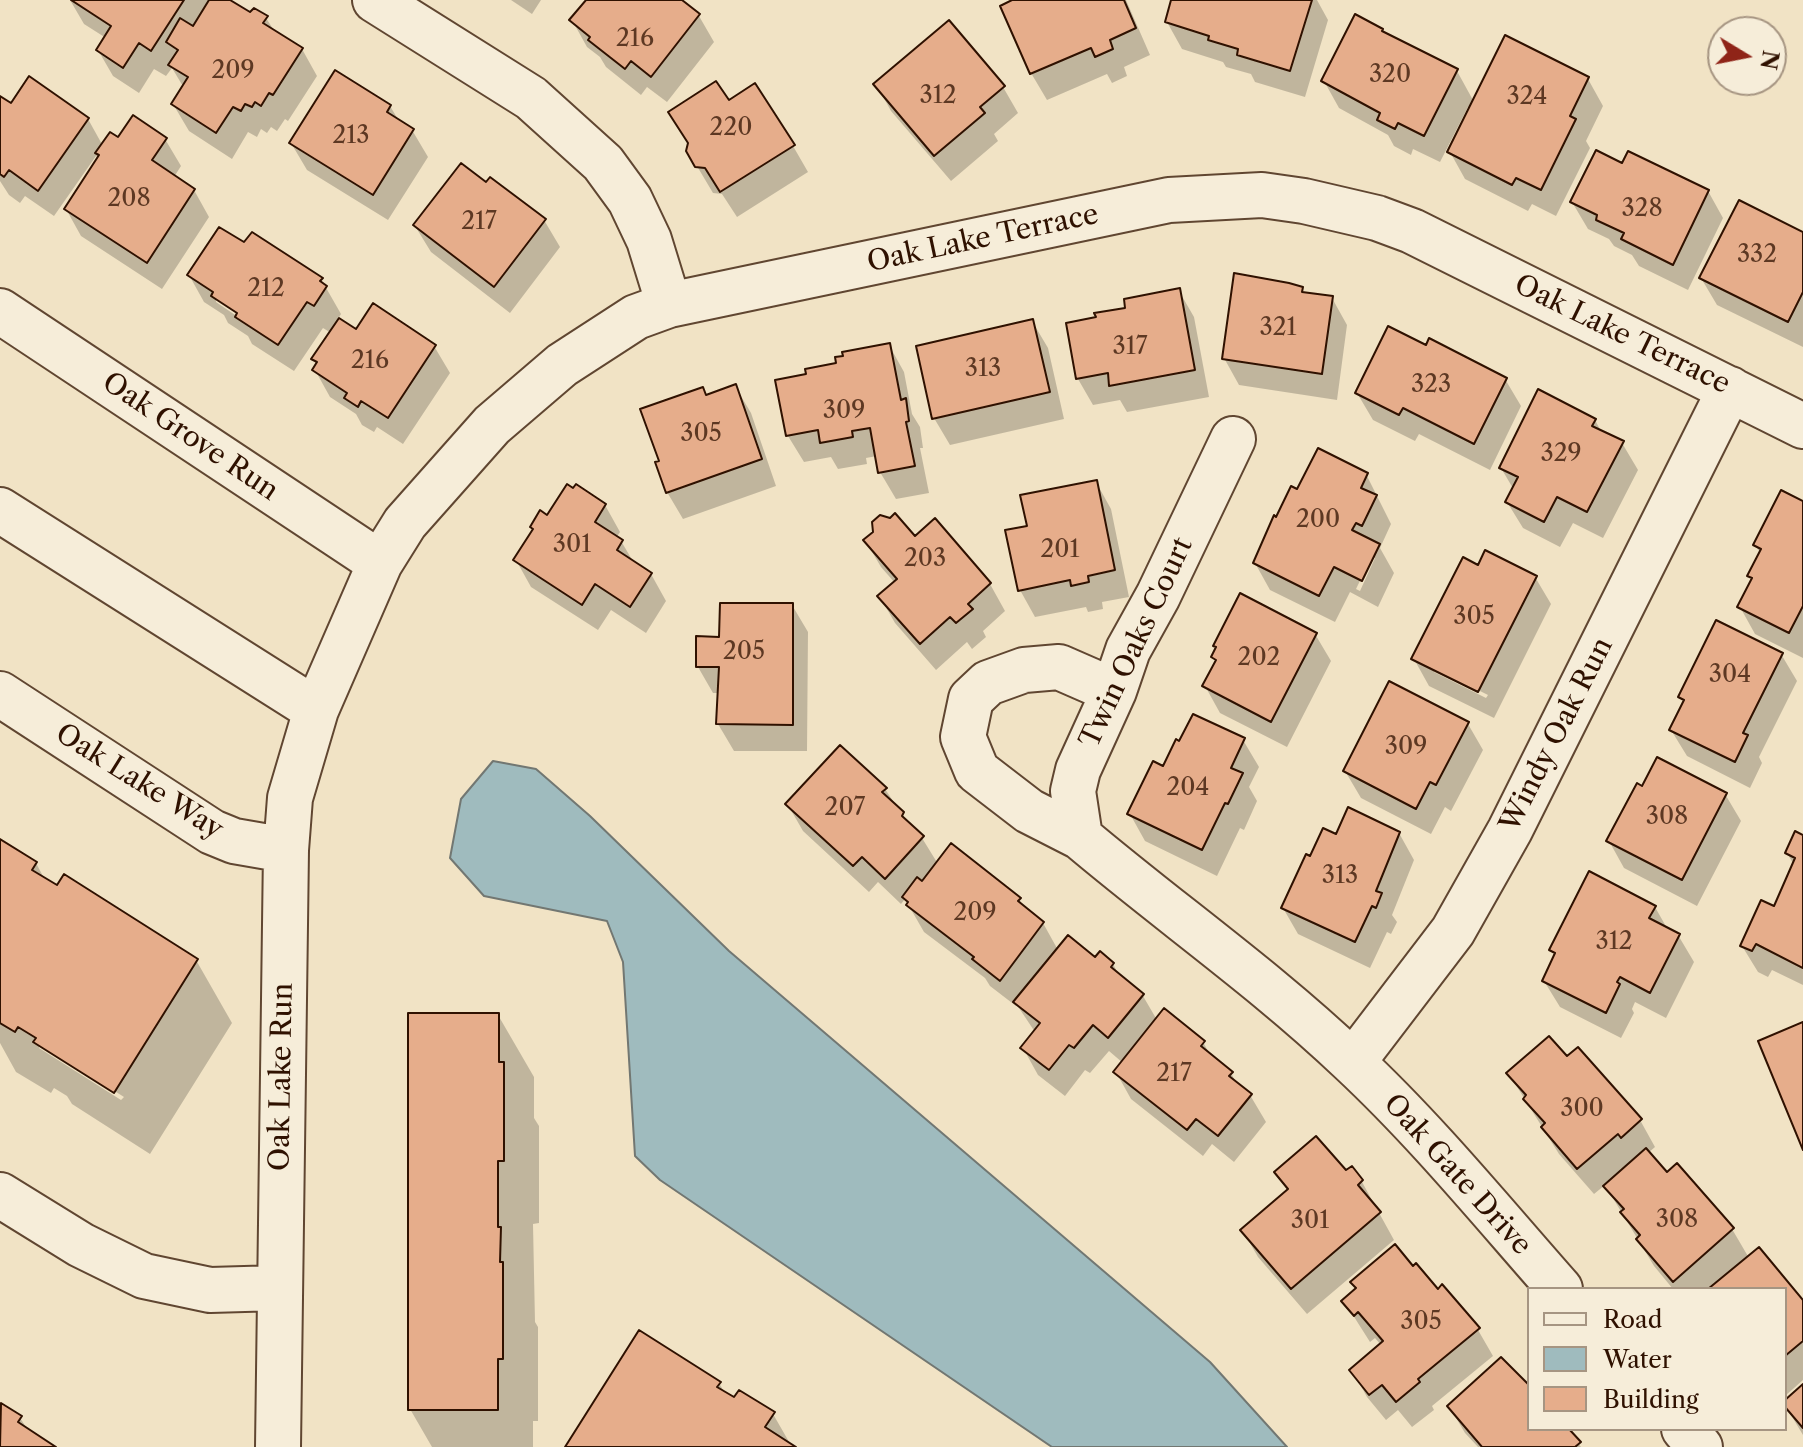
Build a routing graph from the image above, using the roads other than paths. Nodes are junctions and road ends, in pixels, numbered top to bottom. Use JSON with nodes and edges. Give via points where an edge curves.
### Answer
{"nodes":[{"id":1,"x":375,"y":0,"type":"edge"},
{"id":2,"x":669,"y":305,"type":"junction"},
{"id":3,"x":0,"y":311,"type":"edge"},
{"id":4,"x":1730,"y":389,"type":"junction"},
{"id":5,"x":1803,"y":426,"type":"edge"},
{"id":6,"x":1233,"y":439,"type":"dead end"},
{"id":7,"x":0,"y":510,"type":"edge"},
{"id":8,"x":380,"y":563,"type":"junction"},
{"id":9,"x":1114,"y":691,"type":"junction"},
{"id":10,"x":0,"y":694,"type":"edge"},
{"id":11,"x":316,"y":710,"type":"junction"},
{"id":12,"x":1080,"y":837,"type":"junction"},
{"id":13,"x":286,"y":850,"type":"junction"},
{"id":14,"x":1353,"y":1062,"type":"junction"},
{"id":15,"x":0,"y":1195,"type":"edge"},
{"id":16,"x":1558,"y":1287,"type":"edge"},
{"id":17,"x":279,"y":1288,"type":"junction"},
{"id":18,"x":1686,"y":1431,"type":"edge"},
{"id":19,"x":286,"y":1442,"type":"edge"},
{"id":20,"x":1700,"y":1447,"type":"edge"}],
"edges":[{"from":1,"to":2,"type":"street","via":[[531,98],[603,163],[630,200],[649,240]]},
{"from":2,"to":4,"type":"street","name":"Oak Lake Terrace","via":[[1169,200],[1262,195],[1377,218],[1412,231]]},
{"from":2,"to":8,"type":"street","name":"Oak Lake Terrace","via":[[636,317],[562,365],[492,425],[405,523]]},
{"from":3,"to":8,"type":"street","name":"Oak Grove Run"},
{"from":4,"to":5,"type":"street","name":"Oak Lake Terrace"},
{"from":4,"to":14,"type":"street","name":"Windy Oak Run","via":[[1510,830],[1453,931]]},
{"from":6,"to":9,"type":"street","name":"Twin Oaks Court","via":[[1128,650]]},
{"from":7,"to":11,"type":"street"},
{"from":8,"to":11,"type":"street","name":"Oak Lake Terrace"},
{"from":9,"to":12,"type":"street","name":"Twin Oaks Court","via":[[1073,791]]},
{"from":9,"to":12,"type":"street","via":[[1059,667],[1000,678],[971,699],[963,737],[977,771],[1029,811]]},
{"from":10,"to":13,"type":"street","name":"Oak Lake Way","via":[[212,832]]},
{"from":11,"to":13,"type":"street","name":"Oak Lake Run","via":[[290,798]]},
{"from":12,"to":14,"type":"street","via":[[1274,990]]},
{"from":13,"to":17,"type":"street","name":"Oak Lake Run"},
{"from":14,"to":16,"type":"street","name":"Oak Gate Drive"},
{"from":15,"to":17,"type":"street","via":[[144,1276],[210,1290]]},
{"from":17,"to":19,"type":"street","name":"Oak Lake Run"},
{"from":18,"to":20,"type":"street"}]}
